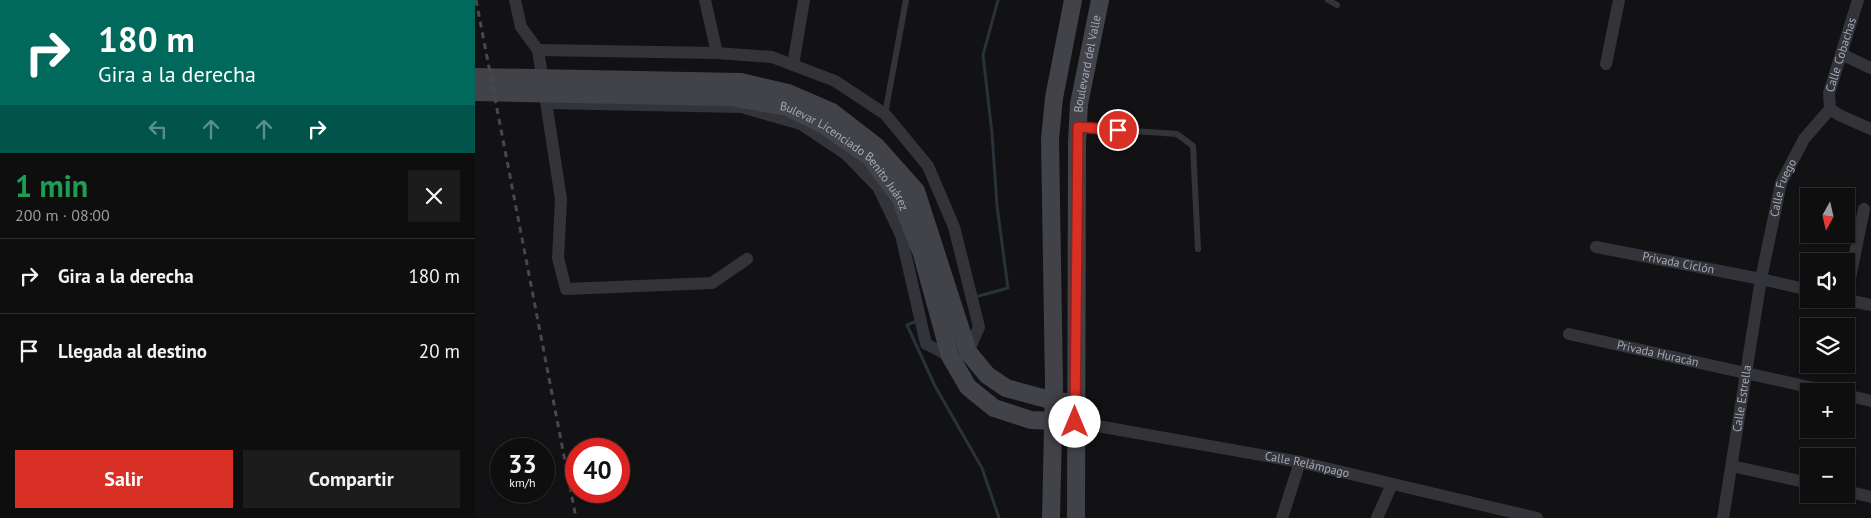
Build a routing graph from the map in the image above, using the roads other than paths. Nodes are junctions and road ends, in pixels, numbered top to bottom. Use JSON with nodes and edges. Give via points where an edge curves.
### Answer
{"nodes":[{"id":1,"x":515,"y":0,"type":"edge"},
{"id":2,"x":705,"y":0,"type":"edge"},
{"id":3,"x":804,"y":0,"type":"edge"},
{"id":4,"x":905,"y":0,"type":"edge"},
{"id":5,"x":1073,"y":0,"type":"edge"},
{"id":6,"x":1100,"y":0,"type":"edge"},
{"id":7,"x":1327,"y":0,"type":"edge"},
{"id":8,"x":1619,"y":0,"type":"edge"},
{"id":9,"x":1858,"y":0,"type":"edge"},
{"id":10,"x":1337,"y":5,"type":"dead end"},
{"id":11,"x":538,"y":50,"type":"junction"},
{"id":12,"x":717,"y":53,"type":"junction"},
{"id":13,"x":1841,"y":54,"type":"junction"},
{"id":14,"x":1605,"y":64,"type":"dead end"},
{"id":15,"x":793,"y":65,"type":"junction"},
{"id":16,"x":1871,"y":68,"type":"edge"},
{"id":17,"x":475,"y":77,"type":"edge"},
{"id":18,"x":554,"y":91,"type":"junction"},
{"id":19,"x":475,"y":92,"type":"edge"},
{"id":20,"x":1830,"y":109,"type":"junction"},
{"id":21,"x":885,"y":114,"type":"junction"},
{"id":22,"x":1078,"y":127,"type":"junction"},
{"id":23,"x":1871,"y":129,"type":"edge"},
{"id":24,"x":1864,"y":209,"type":"dead end"},
{"id":25,"x":1596,"y":247,"type":"dead end"},
{"id":26,"x":1198,"y":249,"type":"dead end"},
{"id":27,"x":1855,"y":253,"type":"edge"},
{"id":28,"x":747,"y":259,"type":"dead end"},
{"id":29,"x":1761,"y":279,"type":"junction"},
{"id":30,"x":1800,"y":288,"type":"edge"},
{"id":31,"x":1855,"y":301,"type":"edge"},
{"id":32,"x":1871,"y":305,"type":"edge"},
{"id":33,"x":1569,"y":334,"type":"dead end"},
{"id":34,"x":968,"y":352,"type":"junction"},
{"id":35,"x":1746,"y":374,"type":"junction"},
{"id":36,"x":1800,"y":385,"type":"edge"},
{"id":37,"x":1855,"y":397,"type":"edge"},
{"id":38,"x":1053,"y":401,"type":"junction"},
{"id":39,"x":1871,"y":401,"type":"edge"},
{"id":40,"x":1075,"y":403,"type":"junction"},
{"id":41,"x":1053,"y":421,"type":"junction"},
{"id":42,"x":1075,"y":422,"type":"junction"},
{"id":43,"x":1299,"y":462,"type":"junction"},
{"id":44,"x":1732,"y":466,"type":"junction"},
{"id":45,"x":1800,"y":481,"type":"edge"},
{"id":46,"x":1392,"y":484,"type":"junction"},
{"id":47,"x":1855,"y":493,"type":"edge"},
{"id":48,"x":1871,"y":496,"type":"edge"},
{"id":49,"x":1051,"y":518,"type":"edge"},
{"id":50,"x":1077,"y":518,"type":"edge"},
{"id":51,"x":1282,"y":518,"type":"edge"},
{"id":52,"x":1377,"y":518,"type":"edge"},
{"id":53,"x":1537,"y":518,"type":"edge"},
{"id":54,"x":1723,"y":518,"type":"edge"}],
"edges":[{"from":1,"to":11,"type":"street","via":[[521,27]]},
{"from":2,"to":12,"type":"street"},
{"from":3,"to":15,"type":"street"},
{"from":4,"to":21,"type":"lane"},
{"from":5,"to":38,"type":"street","name":"Boulevard del Valle","via":[[1054,98],[1050,140]]},
{"from":6,"to":22,"type":"street","name":"Boulevard del Valle","via":[[1079,104]]},
{"from":7,"to":10,"type":"lane"},
{"from":8,"to":14,"type":"street"},
{"from":9,"to":13,"type":"street","name":"Calle Cobachas"},
{"from":11,"to":12,"type":"street"},
{"from":11,"to":18,"type":"street"},
{"from":12,"to":15,"type":"street","via":[[772,57]]},
{"from":13,"to":16,"type":"street"},
{"from":13,"to":20,"type":"street","name":"Calle Cobachas","via":[[1829,93]]},
{"from":15,"to":21,"type":"street","via":[[835,80]]},
{"from":17,"to":18,"type":"street","name":"Bulevar Licenciado Benito Juárez"},
{"from":18,"to":19,"type":"street","name":"Bulevar Licenciado Benito Juárez"},
{"from":18,"to":28,"type":"street","via":[[561,198],[558,258],[567,289],[712,283]]},
{"from":18,"to":34,"type":"street","name":"Bulevar Licenciado Benito Juárez","via":[[741,82],[788,93],[832,112],[876,146],[916,191]]},
{"from":18,"to":41,"type":"street","name":"Bulevar Licenciado Benito Juárez","via":[[730,97],[787,107],[824,125],[870,157],[900,198],[922,254],[950,356],[967,387],[994,408],[1031,420]]},
{"from":20,"to":23,"type":"street"},
{"from":20,"to":29,"type":"street","name":"Calle Fuego","via":[[1804,139],[1781,183]]},
{"from":21,"to":34,"type":"street","via":[[928,166],[955,228],[979,327]]},
{"from":22,"to":26,"type":"lane","via":[[1177,134],[1193,146]]},
{"from":22,"to":40,"type":"street","name":"Boulevard del Valle"},
{"from":24,"to":27,"type":"street"},
{"from":25,"to":29,"type":"street","name":"Privada Ciclón"},
{"from":29,"to":30,"type":"street","name":"Privada Ciclón"},
{"from":29,"to":35,"type":"street","name":"Calle Estrella"},
{"from":31,"to":32,"type":"street"},
{"from":33,"to":35,"type":"street","name":"Privada Huracán"},
{"from":34,"to":38,"type":"street","name":"Bulevar Licenciado Benito Juárez","via":[[987,375],[1006,388]]},
{"from":35,"to":36,"type":"street","name":"Privada Huracán"},
{"from":35,"to":44,"type":"street","name":"Calle Estrella"},
{"from":37,"to":39,"type":"street"},
{"from":38,"to":40,"type":"street","name":"Bulevar Licenciado Benito Juárez"},
{"from":38,"to":41,"type":"street","name":"Boulevard del Valle"},
{"from":40,"to":42,"type":"street","name":"Boulevard del Valle"},
{"from":41,"to":42,"type":"street","name":"Bulevar Licenciado Benito Juárez"},
{"from":41,"to":49,"type":"street","name":"Boulevard del Valle"},
{"from":42,"to":43,"type":"street","name":"Calle Relámpago"},
{"from":42,"to":50,"type":"street","name":"Boulevard del Valle"},
{"from":43,"to":46,"type":"street","name":"Calle Relámpago"},
{"from":43,"to":51,"type":"street"},
{"from":44,"to":45,"type":"street"},
{"from":44,"to":54,"type":"street","name":"Calle Estrella"},
{"from":46,"to":52,"type":"street"},
{"from":46,"to":53,"type":"street","name":"Calle Relámpago"},
{"from":47,"to":48,"type":"street"}]}
